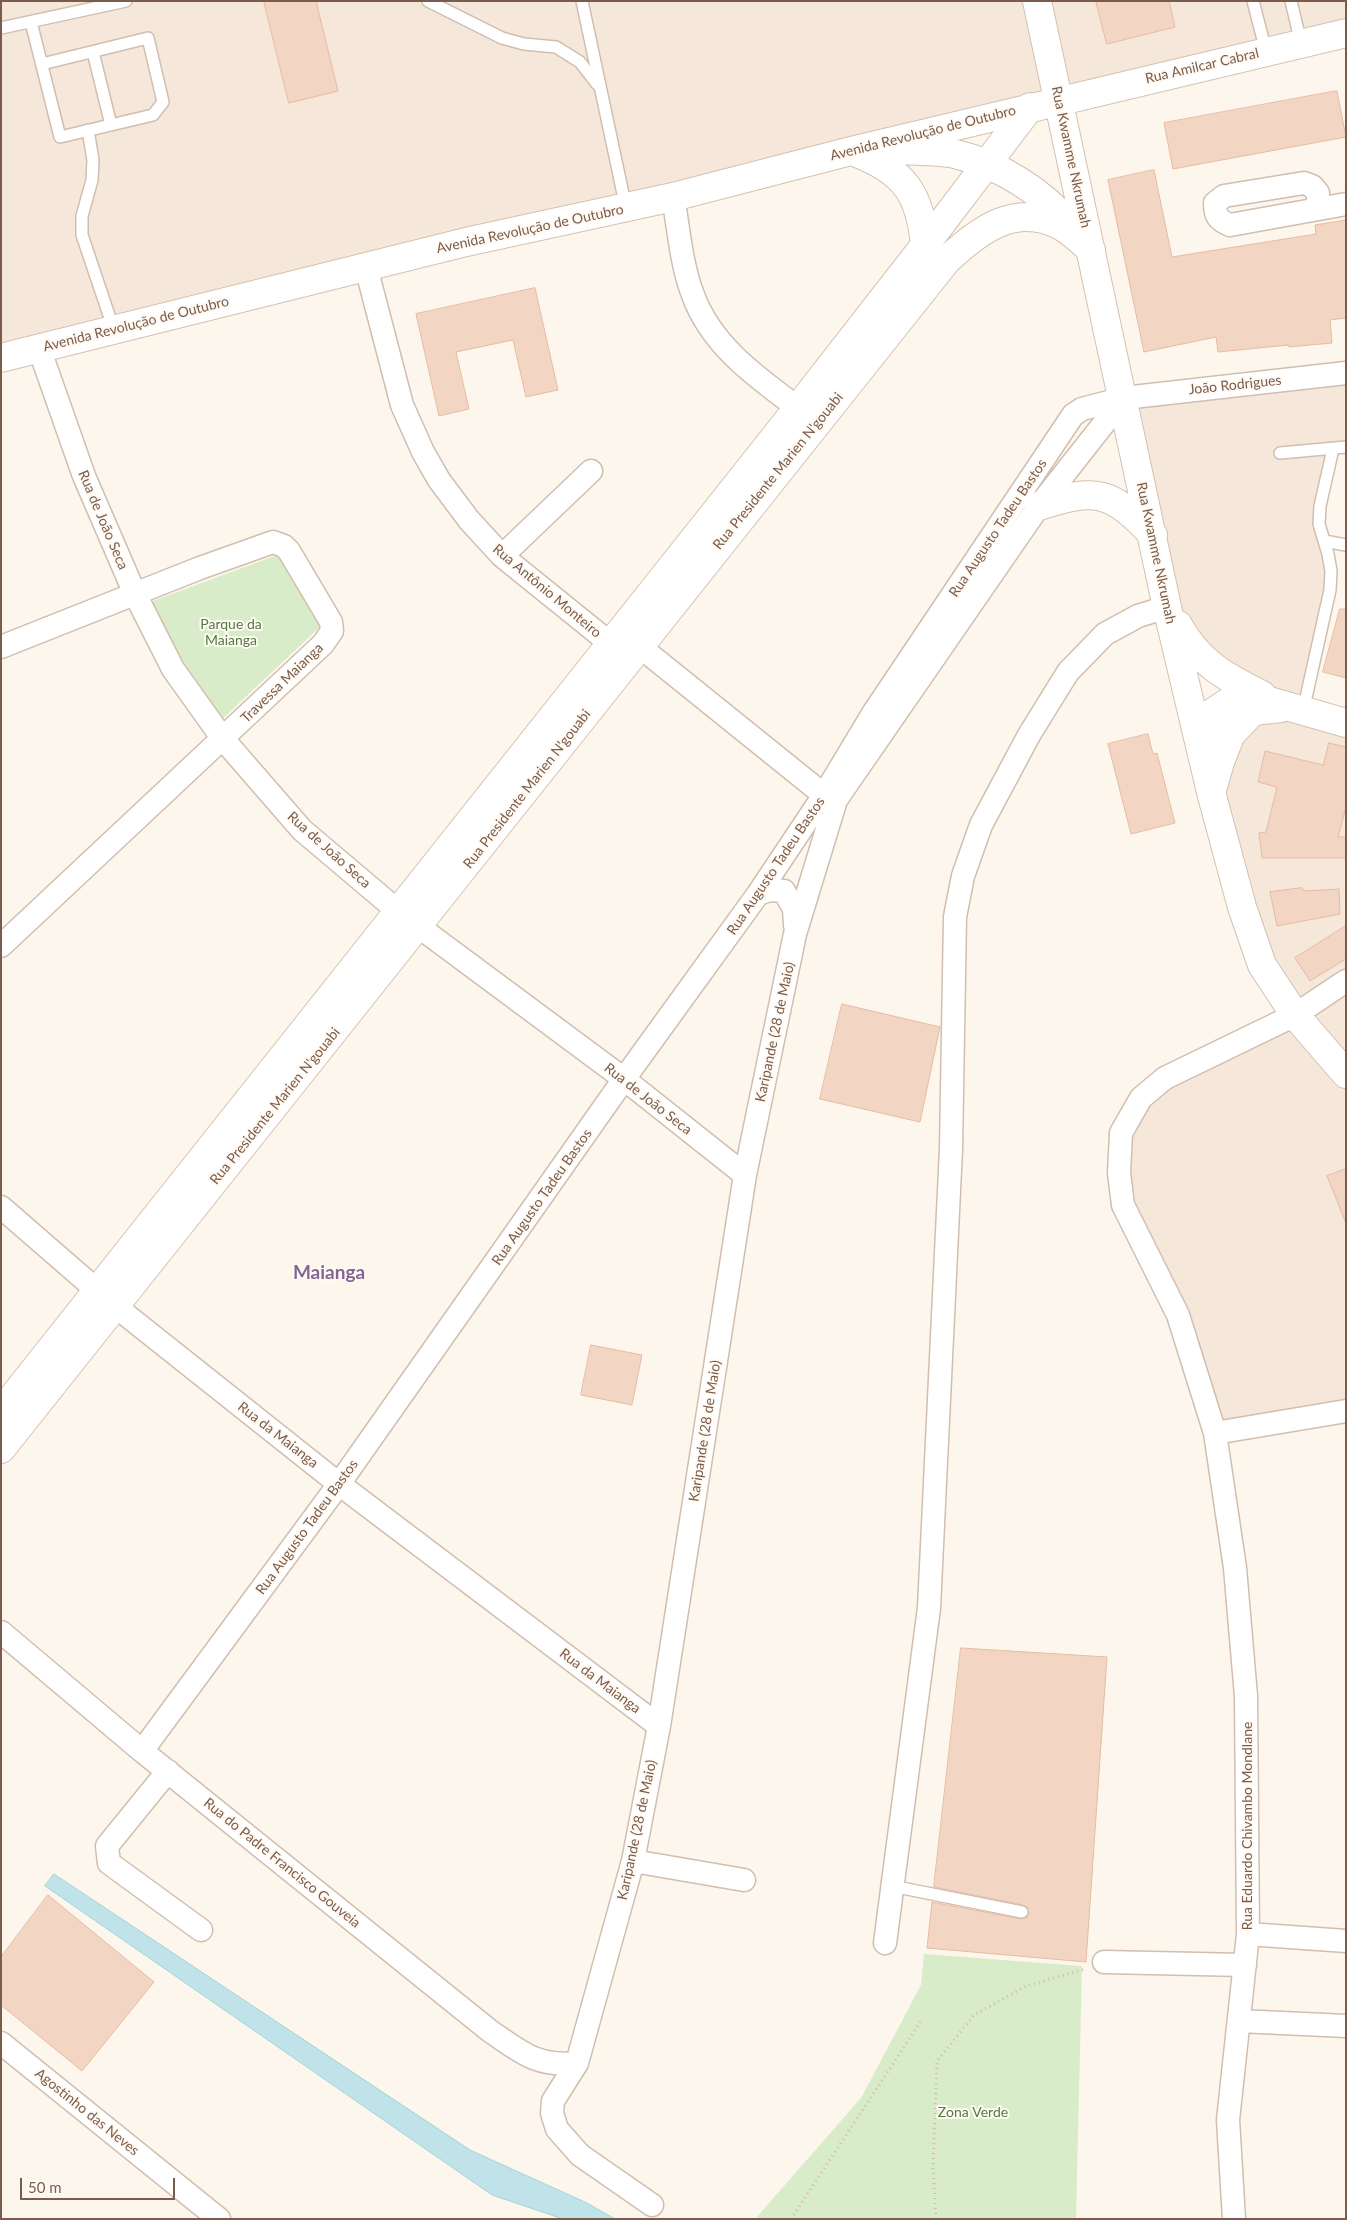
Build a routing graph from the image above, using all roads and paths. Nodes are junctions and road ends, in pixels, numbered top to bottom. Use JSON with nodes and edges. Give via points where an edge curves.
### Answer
{"nodes":[{"id":1,"x":126,"y":1,"type":"edge"},
{"id":2,"x":428,"y":1,"type":"edge"},
{"id":3,"x":582,"y":1,"type":"edge"},
{"id":4,"x":1037,"y":1,"type":"edge"},
{"id":5,"x":1253,"y":1,"type":"edge"},
{"id":6,"x":1291,"y":1,"type":"edge"},
{"id":7,"x":31,"y":22,"type":"junction"},
{"id":8,"x":1,"y":28,"type":"edge"},
{"id":9,"x":1346,"y":33,"type":"edge"},
{"id":10,"x":1301,"y":44,"type":"junction"},
{"id":11,"x":1266,"y":51,"type":"junction"},
{"id":12,"x":93,"y":52,"type":"junction"},
{"id":13,"x":42,"y":64,"type":"junction"},
{"id":14,"x":602,"y":92,"type":"junction"},
{"id":15,"x":1058,"y":100,"type":"junction"},
{"id":16,"x":1030,"y":107,"type":"junction"},
{"id":17,"x":111,"y":125,"type":"junction"},
{"id":18,"x":88,"y":130,"type":"junction"},
{"id":19,"x":851,"y":151,"type":"junction"},
{"id":20,"x":986,"y":164,"type":"junction"},
{"id":21,"x":673,"y":197,"type":"junction"},
{"id":22,"x":1346,"y":204,"type":"edge"},
{"id":23,"x":626,"y":208,"type":"junction"},
{"id":24,"x":1313,"y":210,"type":"dead end"},
{"id":25,"x":925,"y":245,"type":"junction"},
{"id":26,"x":1092,"y":250,"type":"junction"},
{"id":27,"x":366,"y":267,"type":"junction"},
{"id":28,"x":114,"y":330,"type":"junction"},
{"id":29,"x":39,"y":348,"type":"junction"},
{"id":30,"x":1,"y":358,"type":"edge"},
{"id":31,"x":1346,"y":373,"type":"edge"},
{"id":32,"x":1124,"y":398,"type":"junction"},
{"id":33,"x":798,"y":408,"type":"junction"},
{"id":34,"x":1346,"y":448,"type":"edge"},
{"id":35,"x":1333,"y":449,"type":"junction"},
{"id":36,"x":1280,"y":453,"type":"dead end"},
{"id":37,"x":591,"y":471,"type":"dead end"},
{"id":38,"x":1039,"y":506,"type":"junction"},
{"id":39,"x":1153,"y":535,"type":"junction"},
{"id":40,"x":1324,"y":542,"type":"junction"},
{"id":41,"x":1346,"y":546,"type":"edge"},
{"id":42,"x":502,"y":556,"type":"junction"},
{"id":43,"x":135,"y":594,"type":"junction"},
{"id":44,"x":1167,"y":607,"type":"junction"},
{"id":45,"x":611,"y":644,"type":"junction"},
{"id":46,"x":640,"y":646,"type":"junction"},
{"id":47,"x":1,"y":647,"type":"edge"},
{"id":48,"x":1296,"y":709,"type":"junction"},
{"id":49,"x":1346,"y":723,"type":"edge"},
{"id":50,"x":223,"y":740,"type":"junction"},
{"id":51,"x":1200,"y":740,"type":"junction"},
{"id":52,"x":1211,"y":792,"type":"junction"},
{"id":53,"x":830,"y":797,"type":"junction"},
{"id":54,"x":758,"y":894,"type":"junction"},
{"id":55,"x":408,"y":919,"type":"junction"},
{"id":56,"x":795,"y":934,"type":"junction"},
{"id":57,"x":1,"y":946,"type":"edge"},
{"id":58,"x":1346,"y":981,"type":"edge"},
{"id":59,"x":1295,"y":1015,"type":"junction"},
{"id":60,"x":1346,"y":1074,"type":"edge"},
{"id":61,"x":624,"y":1079,"type":"junction"},
{"id":62,"x":745,"y":1175,"type":"junction"},
{"id":63,"x":1,"y":1207,"type":"edge"},
{"id":64,"x":106,"y":1299,"type":"junction"},
{"id":65,"x":1346,"y":1411,"type":"edge"},
{"id":66,"x":1,"y":1412,"type":"edge"},
{"id":67,"x":1214,"y":1433,"type":"junction"},
{"id":68,"x":1,"y":1449,"type":"edge"},
{"id":69,"x":340,"y":1484,"type":"junction"},
{"id":70,"x":1,"y":1632,"type":"edge"},
{"id":71,"x":659,"y":1726,"type":"junction"},
{"id":72,"x":142,"y":1751,"type":"junction"},
{"id":73,"x":168,"y":1771,"type":"junction"},
{"id":74,"x":633,"y":1861,"type":"junction"},
{"id":75,"x":744,"y":1880,"type":"dead end"},
{"id":76,"x":892,"y":1886,"type":"junction"},
{"id":77,"x":1022,"y":1912,"type":"dead end"},
{"id":78,"x":201,"y":1930,"type":"dead end"},
{"id":79,"x":1248,"y":1934,"type":"junction"},
{"id":80,"x":1346,"y":1941,"type":"edge"},
{"id":81,"x":885,"y":1943,"type":"dead end"},
{"id":82,"x":1104,"y":1962,"type":"joint"},
{"id":83,"x":1245,"y":1965,"type":"junction"},
{"id":84,"x":1239,"y":2021,"type":"junction"},
{"id":85,"x":921,"y":2022,"type":"dead end"},
{"id":86,"x":1346,"y":2026,"type":"edge"},
{"id":87,"x":1,"y":2042,"type":"edge"},
{"id":88,"x":576,"y":2063,"type":"junction"},
{"id":89,"x":652,"y":2205,"type":"dead end"},
{"id":90,"x":219,"y":2219,"type":"edge"},
{"id":91,"x":791,"y":2219,"type":"edge"},
{"id":92,"x":936,"y":2219,"type":"edge"},
{"id":93,"x":1234,"y":2219,"type":"edge"}],
"edges":[{"from":1,"to":7,"type":"lane"},
{"from":2,"to":14,"type":"lane","via":[[502,38],[556,47],[580,62]]},
{"from":3,"to":14,"type":"lane"},
{"from":4,"to":15,"type":"street","name":"Rua Kwamme Nkrumah"},
{"from":5,"to":11,"type":"lane"},
{"from":6,"to":10,"type":"lane"},
{"from":7,"to":8,"type":"lane"},
{"from":7,"to":13,"type":"lane"},
{"from":9,"to":10,"type":"street","name":"Rua Amilcar Cabral"},
{"from":10,"to":11,"type":"street","name":"Rua Amilcar Cabral"},
{"from":11,"to":15,"type":"street","name":"Rua Amilcar Cabral"},
{"from":12,"to":13,"type":"lane"},
{"from":12,"to":17,"type":"lane"},
{"from":12,"to":17,"type":"lane","via":[[148,38],[164,102],[153,115]]},
{"from":13,"to":18,"type":"lane","via":[[60,137]]},
{"from":14,"to":23,"type":"lane"},
{"from":15,"to":16,"type":"street","name":"Avenida Revolução de Outubro"},
{"from":15,"to":26,"type":"street","name":"Rua Kwamme Nkrumah"},
{"from":16,"to":19,"type":"street","name":"Avenida Revolução de Outubro"},
{"from":16,"to":20,"type":"street","name":"Rua Presidente Marien N'gouabi"},
{"from":17,"to":18,"type":"lane"},
{"from":18,"to":28,"type":"lane","via":[[93,160],[92,180],[82,216],[82,235]]},
{"from":19,"to":20,"type":"street","via":[[954,154]]},
{"from":19,"to":21,"type":"street","name":"Avenida Revolução de Outubro"},
{"from":19,"to":25,"type":"street","via":[[877,161],[907,184],[917,202]]},
{"from":20,"to":25,"type":"street","name":"Rua Presidente Marien N'gouabi"},
{"from":20,"to":26,"type":"street","via":[[1043,198]]},
{"from":21,"to":23,"type":"street","name":"Avenida Revolução de Outubro"},
{"from":21,"to":33,"type":"street","via":[[684,263],[704,320],[751,374]]},
{"from":22,"to":24,"type":"street"},
{"from":23,"to":27,"type":"street","name":"Avenida Revolução de Outubro"},
{"from":25,"to":33,"type":"street","name":"Rua Presidente Marien N'gouabi"},
{"from":26,"to":32,"type":"street","name":"Rua Kwamme Nkrumah"},
{"from":26,"to":46,"type":"street","name":"Rua Presidente Marien N'gouabi","via":[[1063,227],[1045,219],[1007,219],[971,238],[947,260]]},
{"from":27,"to":28,"type":"street","name":"Avenida Revolução de Outubro"},
{"from":27,"to":42,"type":"street","name":"Rua Antônio Monteiro","via":[[402,405],[423,452],[469,520]]},
{"from":28,"to":29,"type":"street","name":"Avenida Revolução de Outubro"},
{"from":29,"to":30,"type":"street","name":"Avenida Revolução de Outubro"},
{"from":29,"to":43,"type":"street","name":"Rua de João Seca","via":[[84,476]]},
{"from":31,"to":32,"type":"street","name":"João Rodrigues"},
{"from":32,"to":38,"type":"street","name":"Rua Augusto Tadeu Bastos"},
{"from":32,"to":39,"type":"street","name":"Rua Kwamme Nkrumah"},
{"from":32,"to":53,"type":"street","name":"Rua Augusto Tadeu Bastos","via":[[1082,409],[1073,415],[874,712]]},
{"from":33,"to":45,"type":"street","name":"Rua Presidente Marien N'gouabi"},
{"from":34,"to":35,"type":"lane"},
{"from":35,"to":36,"type":"lane"},
{"from":35,"to":40,"type":"lane","via":[[1320,506],[1319,524]]},
{"from":37,"to":42,"type":"street"},
{"from":38,"to":39,"type":"street","via":[[1071,495],[1104,496],[1131,512]]},
{"from":38,"to":53,"type":"street","name":"Rua Augusto Tadeu Bastos"},
{"from":39,"to":44,"type":"street","name":"Rua Kwamme Nkrumah"},
{"from":40,"to":41,"type":"lane"},
{"from":40,"to":48,"type":"lane","via":[[1331,571],[1330,590]]},
{"from":42,"to":45,"type":"street","name":"Rua Antônio Monteiro"},
{"from":43,"to":47,"type":"street","name":"Travessa Maianga"},
{"from":43,"to":50,"type":"street","name":"Rua de João Seca","via":[[173,669]]},
{"from":43,"to":50,"type":"street","name":"Travessa Maianga","via":[[264,544],[279,543],[289,551],[331,622],[332,631],[324,644]]},
{"from":44,"to":48,"type":"street","via":[[1201,658],[1228,678]]},
{"from":44,"to":51,"type":"street","name":"Rua Kwamme Nkrumah"},
{"from":44,"to":76,"type":"street","via":[[1138,616],[1105,634],[1068,672],[1029,734],[981,825],[963,876],[955,917],[951,1149],[929,1608]]},
{"from":45,"to":55,"type":"street","name":"Rua Presidente Marien N'gouabi"},
{"from":46,"to":53,"type":"street"},
{"from":46,"to":55,"type":"street","name":"Rua Presidente Marien N'gouabi"},
{"from":48,"to":49,"type":"street"},
{"from":48,"to":51,"type":"street","via":[[1262,699],[1236,697],[1212,713]]},
{"from":48,"to":52,"type":"street","via":[[1253,711],[1231,734]]},
{"from":50,"to":55,"type":"street","name":"Rua de João Seca","via":[[302,830]]},
{"from":50,"to":57,"type":"street","name":"Travessa Maianga"},
{"from":51,"to":52,"type":"street","name":"Rua Kwamme Nkrumah"},
{"from":52,"to":59,"type":"street","name":"Rua Kwamme Nkrumah","via":[[1242,907],[1262,965]]},
{"from":53,"to":54,"type":"street","name":"Rua Augusto Tadeu Bastos"},
{"from":53,"to":56,"type":"street","name":"Karipande (28 de Maio)"},
{"from":54,"to":56,"type":"street","via":[[770,890],[784,891],[794,909]]},
{"from":54,"to":61,"type":"street","name":"Rua Augusto Tadeu Bastos"},
{"from":55,"to":61,"type":"street","name":"Rua de João Seca"},
{"from":55,"to":64,"type":"street","name":"Rua Presidente Marien N'gouabi"},
{"from":56,"to":62,"type":"street","name":"Karipande (28 de Maio)"},
{"from":58,"to":59,"type":"street","name":"Rua Eduardo Chivambo Mondlane"},
{"from":59,"to":60,"type":"street","name":"Rua Kwamme Nkrumah"},
{"from":59,"to":67,"type":"street","name":"Rua Eduardo Chivambo Mondlane","via":[[1165,1078],[1141,1098],[1121,1133],[1119,1173],[1123,1205],[1178,1315]]},
{"from":61,"to":62,"type":"street","name":"Rua de João Seca"},
{"from":61,"to":69,"type":"street","name":"Rua Augusto Tadeu Bastos"},
{"from":62,"to":71,"type":"street","name":"Karipande (28 de Maio)"},
{"from":63,"to":64,"type":"street","name":"Rua da Maianga"},
{"from":64,"to":66,"type":"street","name":"Rua Presidente Marien N'gouabi"},
{"from":64,"to":68,"type":"street","name":"Rua Presidente Marien N'gouabi"},
{"from":64,"to":69,"type":"street","name":"Rua da Maianga"},
{"from":65,"to":67,"type":"street"},
{"from":67,"to":79,"type":"street","name":"Rua Eduardo Chivambo Mondlane","via":[[1235,1568],[1246,1696]]},
{"from":69,"to":71,"type":"street","name":"Rua da Maianga"},
{"from":69,"to":72,"type":"street","name":"Rua Augusto Tadeu Bastos"},
{"from":70,"to":72,"type":"street","name":"Rua do Padre Francisco Gouveia"},
{"from":71,"to":74,"type":"street","name":"Karipande (28 de Maio)"},
{"from":72,"to":73,"type":"street","name":"Rua do Padre Francisco Gouveia"},
{"from":73,"to":78,"type":"street","via":[[107,1846],[109,1863]]},
{"from":73,"to":88,"type":"street","name":"Rua do Padre Francisco Gouveia","via":[[490,2031],[532,2058],[555,2065]]},
{"from":74,"to":75,"type":"street"},
{"from":74,"to":88,"type":"street","name":"Karipande (28 de Maio)"},
{"from":76,"to":77,"type":"lane"},
{"from":76,"to":81,"type":"street"},
{"from":79,"to":80,"type":"street"},
{"from":79,"to":83,"type":"street","name":"Rua Eduardo Chivambo Mondlane"},
{"from":82,"to":83,"type":"street"},
{"from":82,"to":92,"type":"path","via":[[1026,1986],[974,2015],[937,2061],[933,2166]]},
{"from":83,"to":84,"type":"street","name":"Rua Eduardo Chivambo Mondlane"},
{"from":84,"to":86,"type":"street"},
{"from":84,"to":93,"type":"street","name":"Rua Eduardo Chivambo Mondlane","via":[[1228,2120]]},
{"from":85,"to":91,"type":"path"},
{"from":87,"to":90,"type":"street","name":"Agostinho das Neves"},
{"from":88,"to":89,"type":"street","name":"Karipande (28 de Maio)","via":[[553,2101],[552,2113],[557,2128],[580,2155]]}]}
